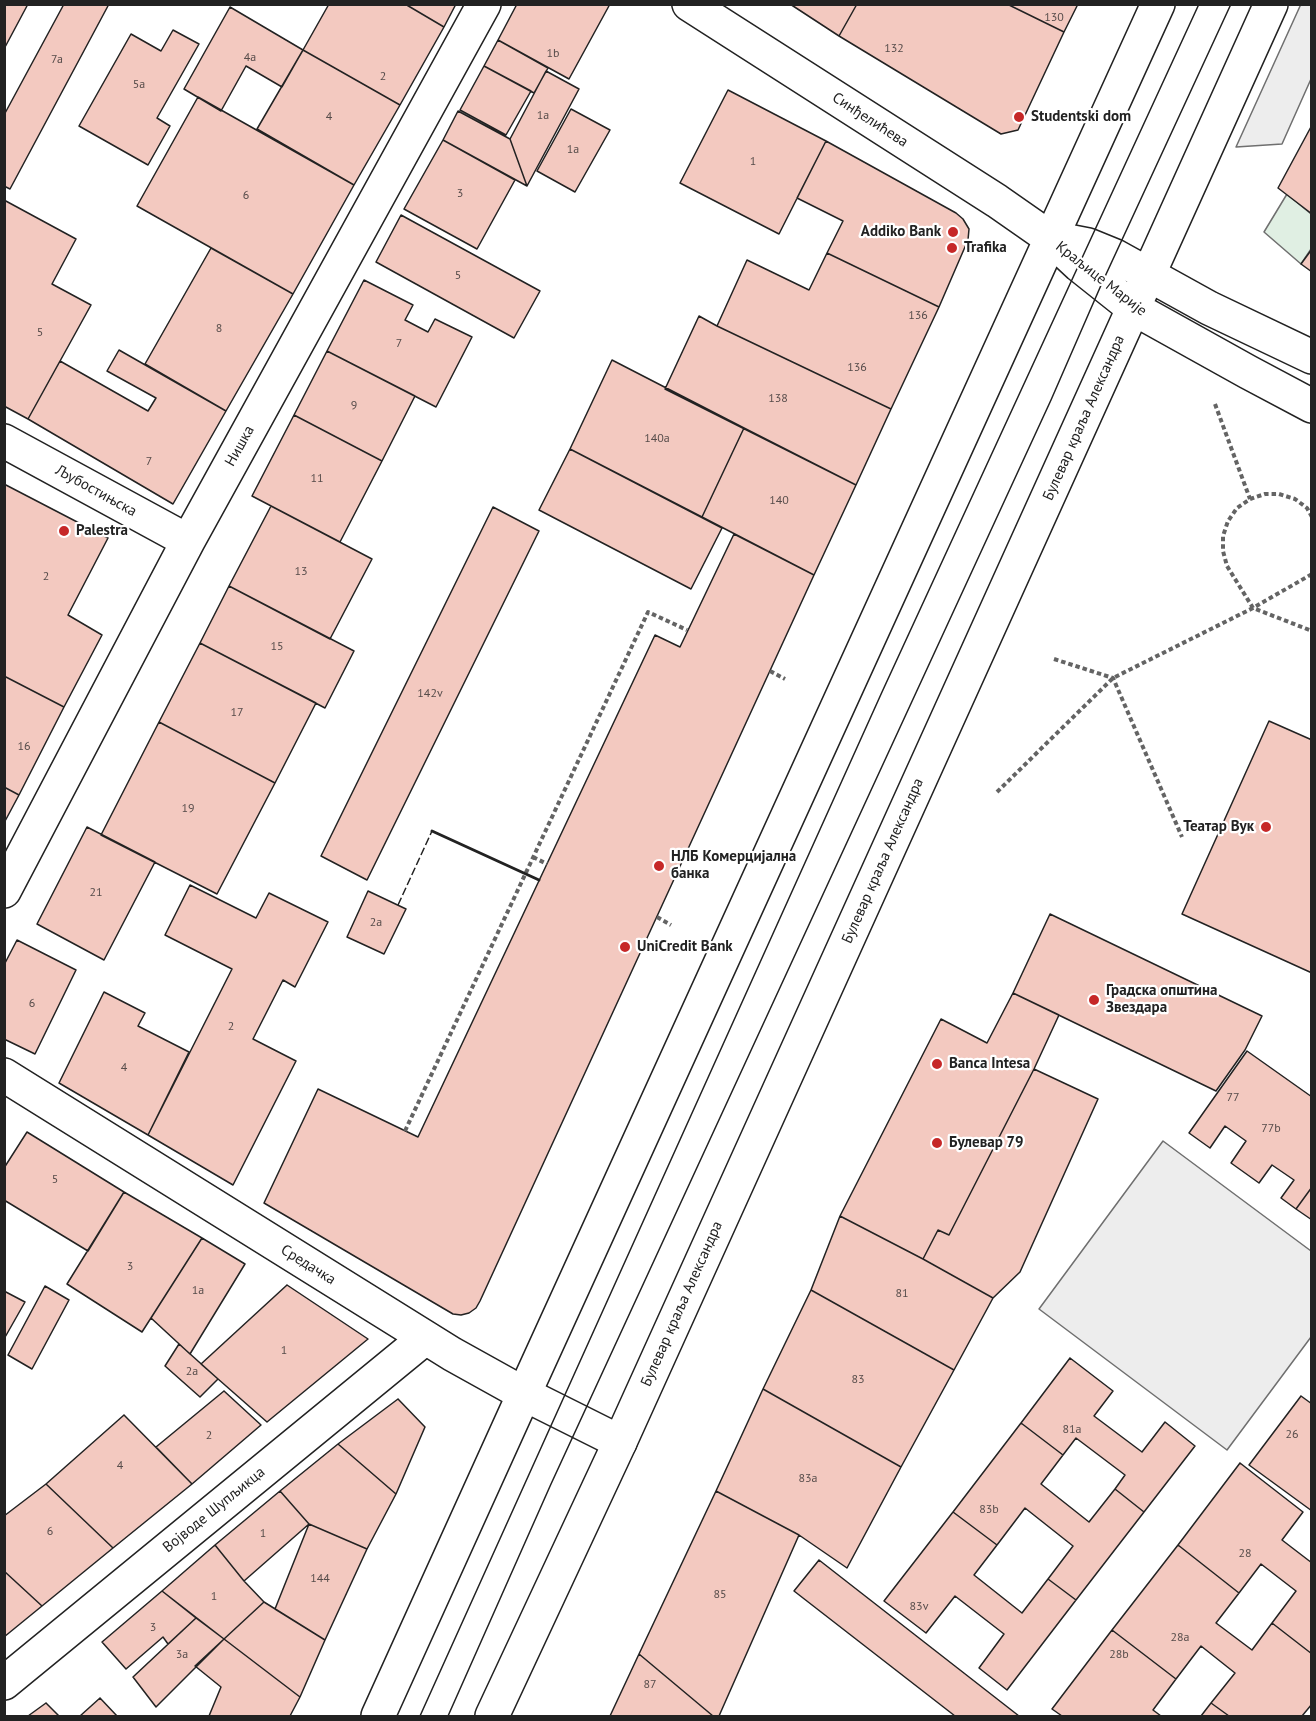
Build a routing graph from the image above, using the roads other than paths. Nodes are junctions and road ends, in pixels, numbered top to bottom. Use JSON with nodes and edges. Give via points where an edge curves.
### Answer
{"nodes":[{"id":1,"x":484,"y":4,"type":"edge"},
{"id":2,"x":689,"y":4,"type":"edge"},
{"id":3,"x":1158,"y":4,"type":"edge"},
{"id":4,"x":1272,"y":4,"type":"edge"},
{"id":5,"x":1050,"y":238,"type":"junction"},
{"id":6,"x":1149,"y":274,"type":"junction"},
{"id":7,"x":1133,"y":308,"type":"junction"},
{"id":8,"x":1311,"y":357,"type":"edge"},
{"id":9,"x":1311,"y":406,"type":"edge"},
{"id":10,"x":4,"y":441,"type":"edge"},
{"id":11,"x":188,"y":541,"type":"junction"},
{"id":12,"x":4,"y":891,"type":"edge"},
{"id":13,"x":4,"y":1076,"type":"edge"},
{"id":14,"x":425,"y":1338,"type":"junction"},
{"id":15,"x":524,"y":1394,"type":"junction"},
{"id":16,"x":620,"y":1442,"type":"junction"},
{"id":17,"x":4,"y":1683,"type":"edge"},
{"id":18,"x":378,"y":1716,"type":"edge"},
{"id":19,"x":492,"y":1716,"type":"edge"}],
"edges":[{"from":1,"to":11,"type":"main road","name":"Нишка"},
{"from":2,"to":5,"type":"main road","name":"Синђелићева"},
{"from":3,"to":5,"type":"main road"},
{"from":4,"to":6,"type":"main road","name":"Булевар краља Александра"},
{"from":5,"to":6,"type":"main road","name":"Краљице Марије","via":[[1088,245]]},
{"from":5,"to":7,"type":"main road","name":"Краљице Марије"},
{"from":5,"to":15,"type":"main road"},
{"from":6,"to":7,"type":"main road","name":"Булевар краља Александра"},
{"from":6,"to":8,"type":"main road","name":"Краљице Марије"},
{"from":7,"to":9,"type":"main road","name":"Краљице Марије"},
{"from":7,"to":16,"type":"main road","name":"Булевар краља Александра"},
{"from":10,"to":11,"type":"main road","name":"Љубостињска"},
{"from":11,"to":12,"type":"main road","name":"Нишка"},
{"from":13,"to":14,"type":"main road","name":"Средачка"},
{"from":14,"to":15,"type":"main road","name":"Средачка"},
{"from":14,"to":17,"type":"main road","name":"Војводе Шупљикца"},
{"from":15,"to":16,"type":"main road","name":"Средачка"},
{"from":15,"to":18,"type":"main road"},
{"from":16,"to":19,"type":"main road","name":"Булевар краља Александра"}]}
